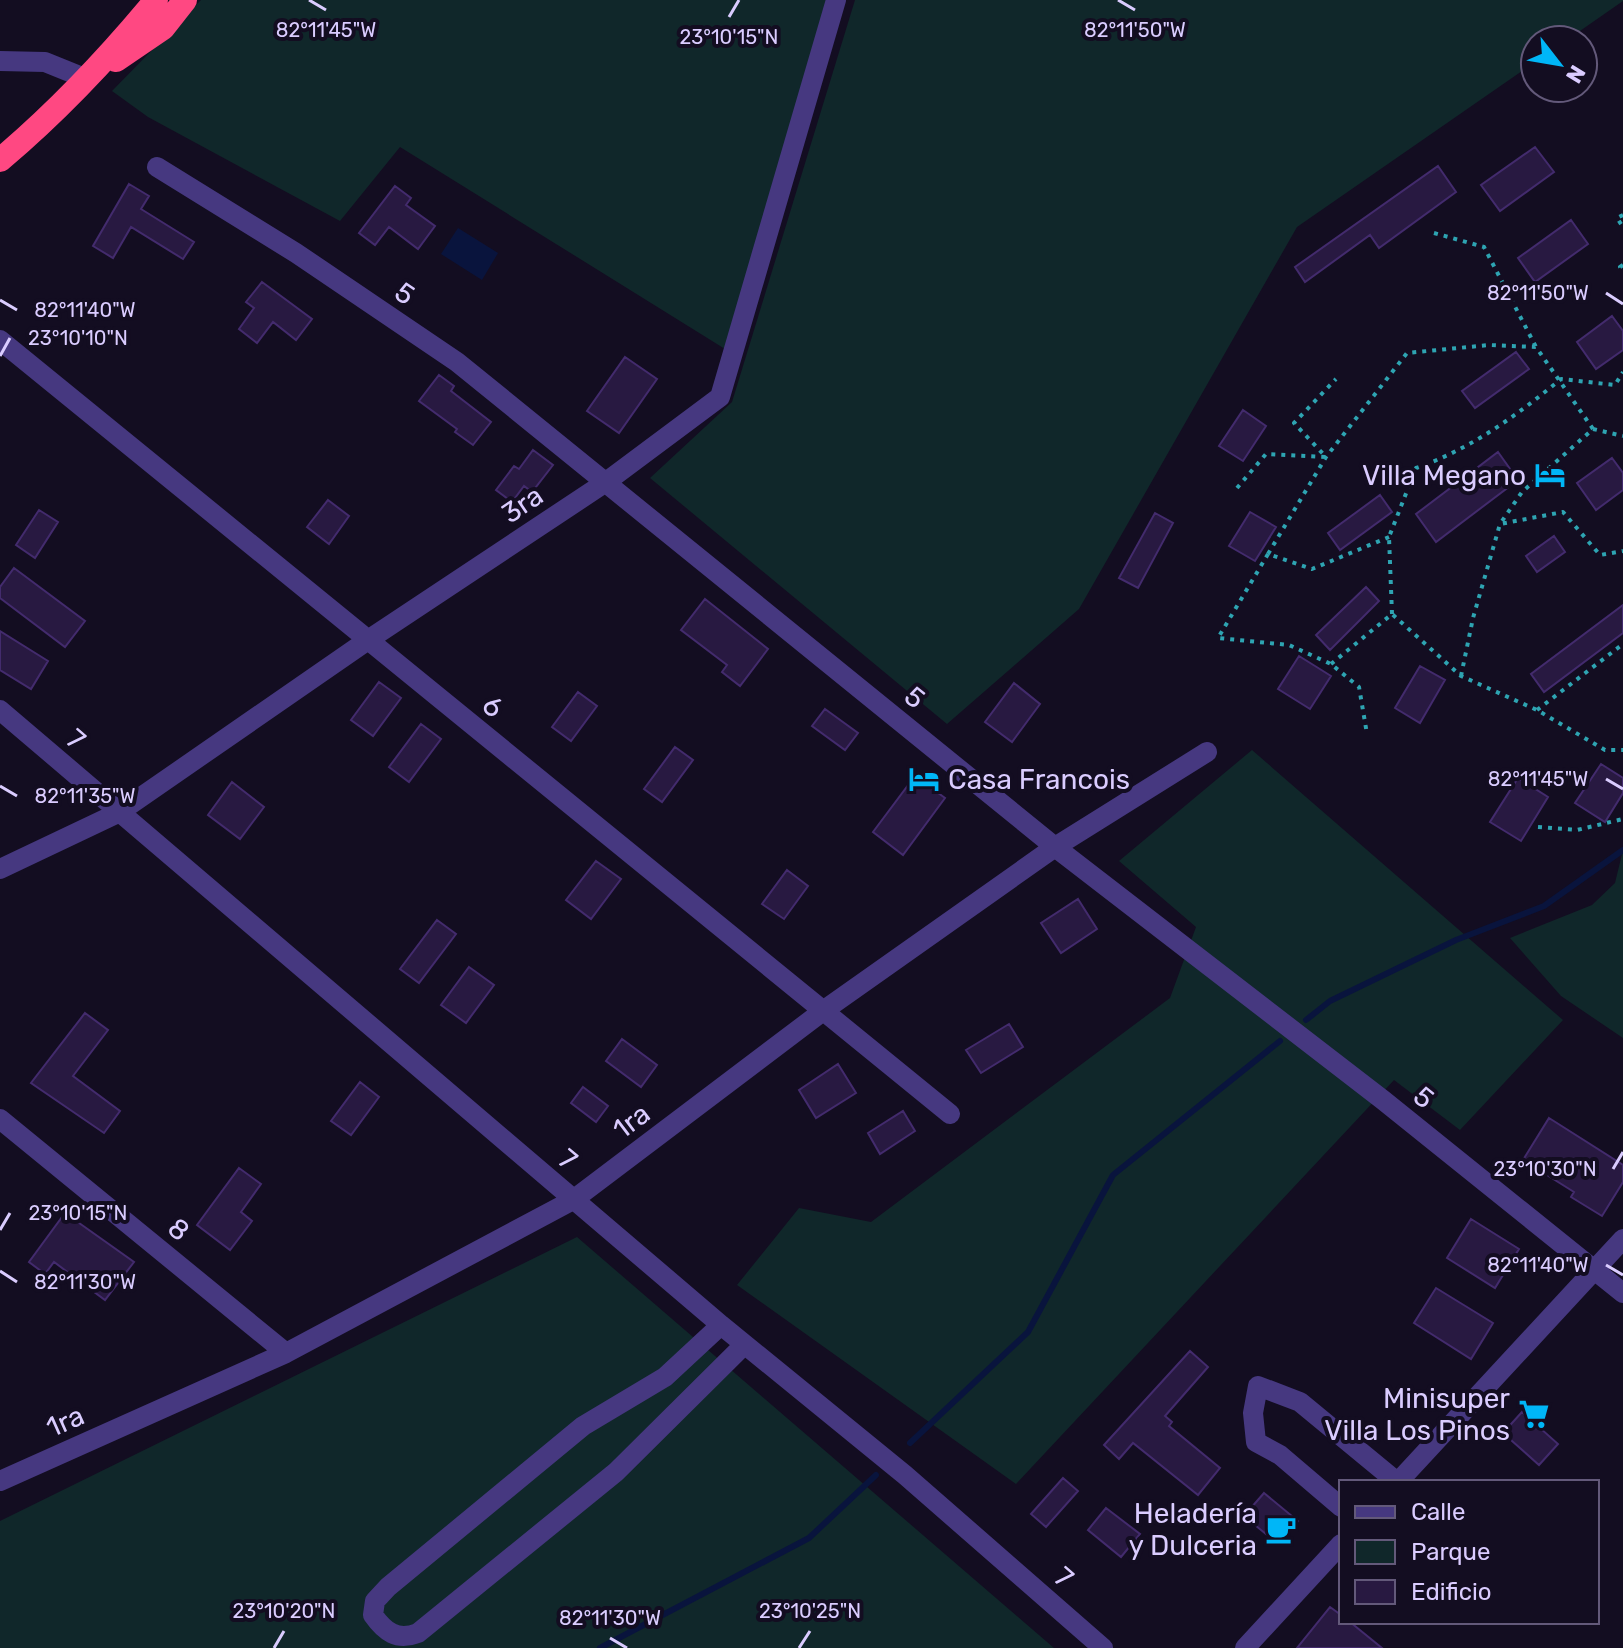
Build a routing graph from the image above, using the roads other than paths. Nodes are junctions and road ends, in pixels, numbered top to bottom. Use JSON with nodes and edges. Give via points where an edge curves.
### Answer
{"nodes":[{"id":1,"x":156,"y":0,"type":"edge"},
{"id":2,"x":185,"y":0,"type":"edge"},
{"id":3,"x":836,"y":0,"type":"edge"},
{"id":4,"x":0,"y":61,"type":"edge"},
{"id":5,"x":87,"y":79,"type":"junction"},
{"id":6,"x":0,"y":160,"type":"edge"},
{"id":7,"x":157,"y":167,"type":"dead end"},
{"id":8,"x":0,"y":340,"type":"edge"},
{"id":9,"x":606,"y":482,"type":"junction"},
{"id":10,"x":368,"y":640,"type":"junction"},
{"id":11,"x":0,"y":710,"type":"edge"},
{"id":12,"x":1207,"y":752,"type":"dead end"},
{"id":13,"x":118,"y":813,"type":"junction"},
{"id":14,"x":1055,"y":847,"type":"junction"},
{"id":15,"x":0,"y":869,"type":"edge"},
{"id":16,"x":823,"y":1011,"type":"junction"},
{"id":17,"x":950,"y":1114,"type":"dead end"},
{"id":18,"x":0,"y":1119,"type":"edge"},
{"id":19,"x":573,"y":1200,"type":"junction"},
{"id":20,"x":1623,"y":1239,"type":"edge"},
{"id":21,"x":1594,"y":1270,"type":"junction"},
{"id":22,"x":1623,"y":1293,"type":"edge"},
{"id":23,"x":721,"y":1325,"type":"junction"},
{"id":24,"x":744,"y":1345,"type":"junction"},
{"id":25,"x":286,"y":1353,"type":"junction"},
{"id":26,"x":1,"y":1480,"type":"edge"},
{"id":27,"x":1395,"y":1480,"type":"edge"},
{"id":28,"x":1399,"y":1480,"type":"edge"},
{"id":29,"x":1339,"y":1505,"type":"edge"},
{"id":30,"x":1339,"y":1546,"type":"edge"},
{"id":31,"x":1103,"y":1648,"type":"edge"},
{"id":32,"x":1245,"y":1648,"type":"edge"}],
"edges":[{"from":1,"to":5,"type":"highway"},
{"from":2,"to":5,"type":"highway","via":[[163,28]]},
{"from":3,"to":9,"type":"street","name":"3ra","via":[[720,397]]},
{"from":4,"to":5,"type":"street","via":[[45,62]]},
{"from":5,"to":6,"type":"highway"},
{"from":7,"to":9,"type":"street","name":"5","via":[[457,362]]},
{"from":8,"to":10,"type":"street","name":"6"},
{"from":9,"to":10,"type":"street","name":"3ra"},
{"from":9,"to":14,"type":"street","name":"5"},
{"from":10,"to":13,"type":"street","name":"3ra"},
{"from":10,"to":16,"type":"street","name":"6"},
{"from":11,"to":13,"type":"street","name":"7"},
{"from":12,"to":14,"type":"street","name":"1ra"},
{"from":13,"to":15,"type":"street","name":"3ra"},
{"from":13,"to":19,"type":"street","name":"7"},
{"from":14,"to":16,"type":"street","name":"1ra"},
{"from":14,"to":21,"type":"street","name":"5"},
{"from":16,"to":17,"type":"street","name":"6"},
{"from":16,"to":19,"type":"street","name":"1ra"},
{"from":18,"to":25,"type":"street","name":"8"},
{"from":19,"to":23,"type":"street","name":"7"},
{"from":19,"to":25,"type":"street","name":"1ra"},
{"from":20,"to":21,"type":"street"},
{"from":21,"to":22,"type":"street","name":"5"},
{"from":21,"to":28,"type":"street"},
{"from":23,"to":24,"type":"street","name":"7"},
{"from":23,"to":24,"type":"street","via":[[665,1377],[583,1426],[388,1587],[375,1601],[373,1615],[382,1628],[407,1637],[418,1633],[616,1472]]},
{"from":24,"to":31,"type":"street","name":"7","via":[[905,1475]]},
{"from":25,"to":26,"type":"street","name":"1ra"},
{"from":27,"to":29,"type":"street","via":[[1300,1402],[1258,1386],[1253,1413],[1256,1442],[1280,1455]]},
{"from":30,"to":32,"type":"street"}]}
